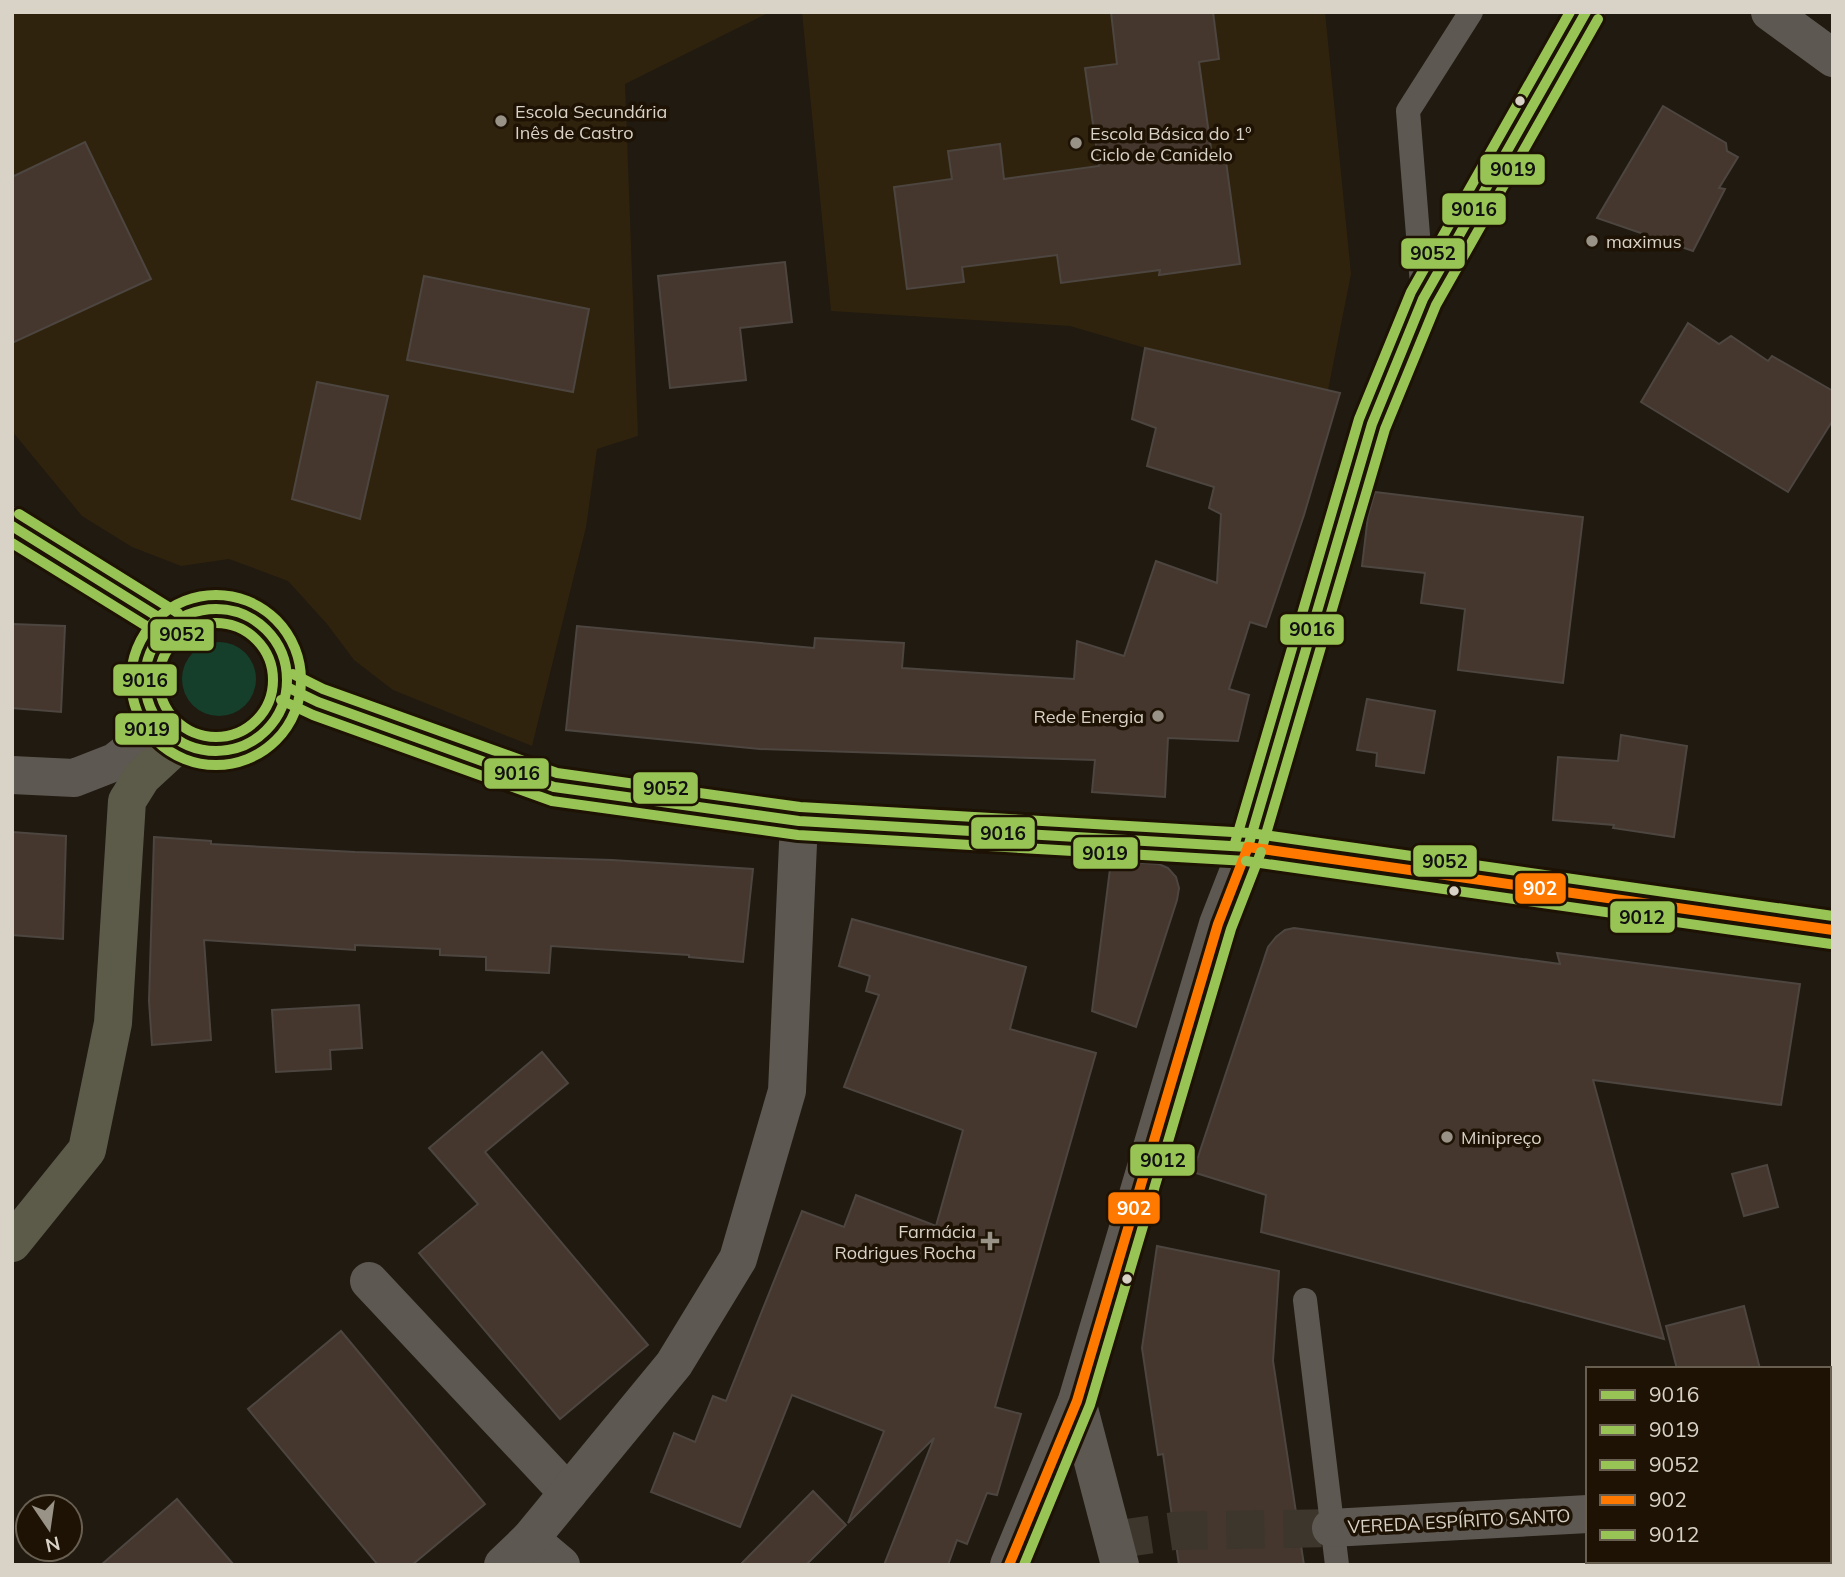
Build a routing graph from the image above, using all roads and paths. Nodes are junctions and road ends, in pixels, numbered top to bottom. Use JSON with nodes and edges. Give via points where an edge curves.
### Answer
{"nodes":[{"id":1,"x":1471,"y":12,"type":"edge"},
{"id":2,"x":1586,"y":12,"type":"edge"},
{"id":3,"x":1770,"y":12,"type":"edge"},
{"id":4,"x":1833,"y":58,"type":"edge"},
{"id":5,"x":1423,"y":299,"type":"junction"},
{"id":6,"x":17,"y":522,"type":"edge"},
{"id":7,"x":171,"y":625,"type":"junction"},
{"id":8,"x":287,"y":687,"type":"junction"},
{"id":9,"x":171,"y":734,"type":"junction"},
{"id":10,"x":12,"y":775,"type":"edge"},
{"id":11,"x":799,"y":821,"type":"junction"},
{"id":12,"x":1248,"y":847,"type":"junction"},
{"id":13,"x":1833,"y":930,"type":"edge"},
{"id":14,"x":12,"y":1243,"type":"edge"},
{"id":15,"x":369,"y":1281,"type":"dead end"},
{"id":16,"x":1305,"y":1300,"type":"dead end"},
{"id":17,"x":1077,"y":1401,"type":"junction"},
{"id":18,"x":568,"y":1493,"type":"junction"},
{"id":19,"x":1586,"y":1514,"type":"edge"},
{"id":20,"x":1334,"y":1546,"type":"edge"},
{"id":21,"x":516,"y":1552,"type":"edge"},
{"id":22,"x":561,"y":1565,"type":"edge"},
{"id":23,"x":1009,"y":1565,"type":"edge"},
{"id":24,"x":1120,"y":1565,"type":"edge"}],
"edges":[{"from":1,"to":5,"type":"lane","via":[[1408,111]]},
{"from":2,"to":5,"type":"street"},
{"from":3,"to":4,"type":"street"},
{"from":5,"to":12,"type":"street","via":[[1372,424]]},
{"from":6,"to":7,"type":"street"},
{"from":7,"to":8,"type":"street","via":[[192,613],[216,608],[239,612],[260,623],[286,664]]},
{"from":7,"to":9,"type":"street","via":[[156,641],[147,662],[145,684],[150,707]]},
{"from":8,"to":9,"type":"street","via":[[281,710],[267,729],[248,743],[226,750],[202,750]]},
{"from":8,"to":11,"type":"street","via":[[317,702],[554,787]]},
{"from":9,"to":10,"type":"street","via":[[74,778]]},
{"from":9,"to":14,"type":"highway","via":[[127,801],[113,1023],[87,1150]]},
{"from":11,"to":12,"type":"street"},
{"from":11,"to":18,"type":"street","via":[[787,1091],[738,1259],[674,1364]]},
{"from":12,"to":13,"type":"street"},
{"from":12,"to":17,"type":"street","via":[[1218,924]]},
{"from":15,"to":18,"type":"street"},
{"from":16,"to":20,"type":"lane"},
{"from":17,"to":23,"type":"street"},
{"from":17,"to":24,"type":"street"},
{"from":18,"to":21,"type":"street"},
{"from":19,"to":20,"type":"street","name":"VEREDA ESPÍRITO SANTO"},
{"from":21,"to":22,"type":"street"}]}
